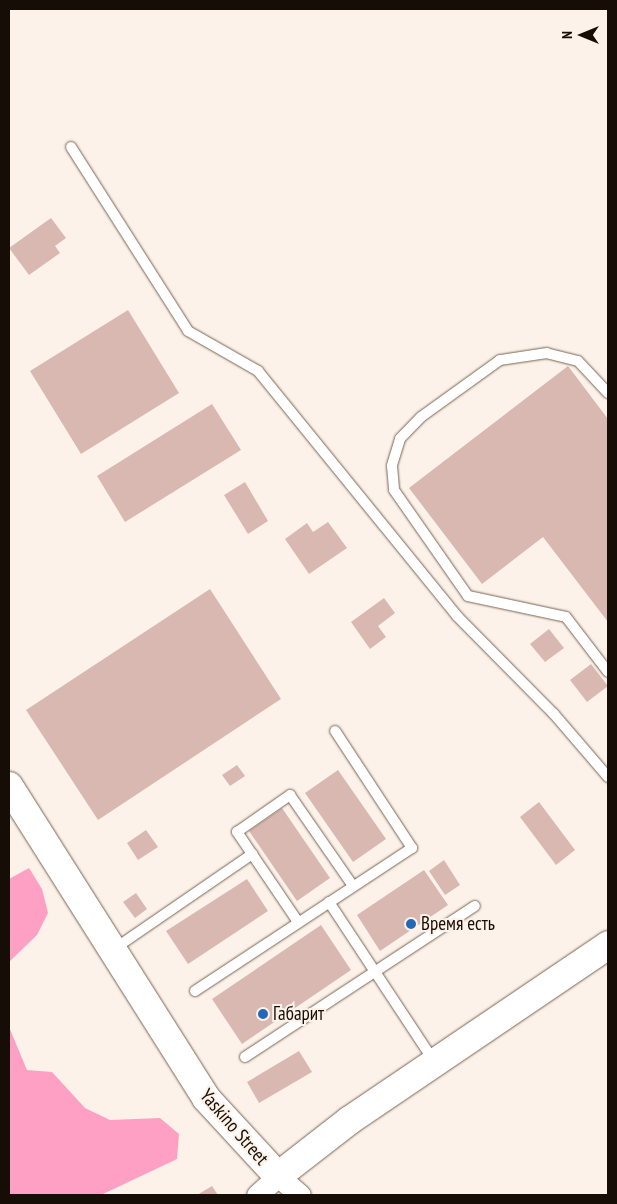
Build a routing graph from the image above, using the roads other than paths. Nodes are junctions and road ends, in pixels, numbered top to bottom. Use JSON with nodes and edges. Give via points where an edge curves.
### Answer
{"nodes":[{"id":1,"x":71,"y":147,"type":"dead end"},
{"id":2,"x":608,"y":392,"type":"edge"},
{"id":3,"x":608,"y":672,"type":"edge"},
{"id":4,"x":335,"y":731,"type":"dead end"},
{"id":5,"x":608,"y":777,"type":"edge"},
{"id":6,"x":9,"y":786,"type":"edge"},
{"id":7,"x":252,"y":854,"type":"junction"},
{"id":8,"x":353,"y":886,"type":"junction"},
{"id":9,"x":329,"y":902,"type":"junction"},
{"id":10,"x":475,"y":906,"type":"dead end"},
{"id":11,"x":298,"y":922,"type":"junction"},
{"id":12,"x":608,"y":945,"type":"edge"},
{"id":13,"x":112,"y":950,"type":"junction"},
{"id":14,"x":375,"y":972,"type":"junction"},
{"id":15,"x":195,"y":991,"type":"dead end"},
{"id":16,"x":245,"y":1056,"type":"dead end"},
{"id":17,"x":435,"y":1064,"type":"junction"},
{"id":18,"x":278,"y":1176,"type":"junction"},
{"id":19,"x":257,"y":1195,"type":"edge"},
{"id":20,"x":300,"y":1195,"type":"edge"}],
"edges":[{"from":1,"to":5,"type":"lane","via":[[188,331],[258,371],[457,616],[554,714]]},
{"from":2,"to":3,"type":"lane","via":[[578,362],[547,353],[500,360],[421,417],[400,439],[392,466],[394,490],[468,596],[566,617]]},
{"from":4,"to":8,"type":"lane","via":[[412,848]]},
{"from":6,"to":13,"type":"street","name":"Yaskino Street"},
{"from":7,"to":8,"type":"lane","via":[[237,832],[290,795]]},
{"from":7,"to":11,"type":"lane"},
{"from":7,"to":13,"type":"lane"},
{"from":8,"to":9,"type":"lane"},
{"from":9,"to":11,"type":"lane"},
{"from":9,"to":14,"type":"lane"},
{"from":10,"to":14,"type":"lane"},
{"from":11,"to":15,"type":"lane"},
{"from":12,"to":17,"type":"street","name":"Yaskino Street"},
{"from":13,"to":18,"type":"street","name":"Yaskino Street","via":[[206,1098]]},
{"from":14,"to":16,"type":"lane"},
{"from":14,"to":17,"type":"lane"},
{"from":17,"to":18,"type":"street","name":"Yaskino Street","via":[[350,1120]]},
{"from":18,"to":19,"type":"street"},
{"from":18,"to":20,"type":"street"}]}
